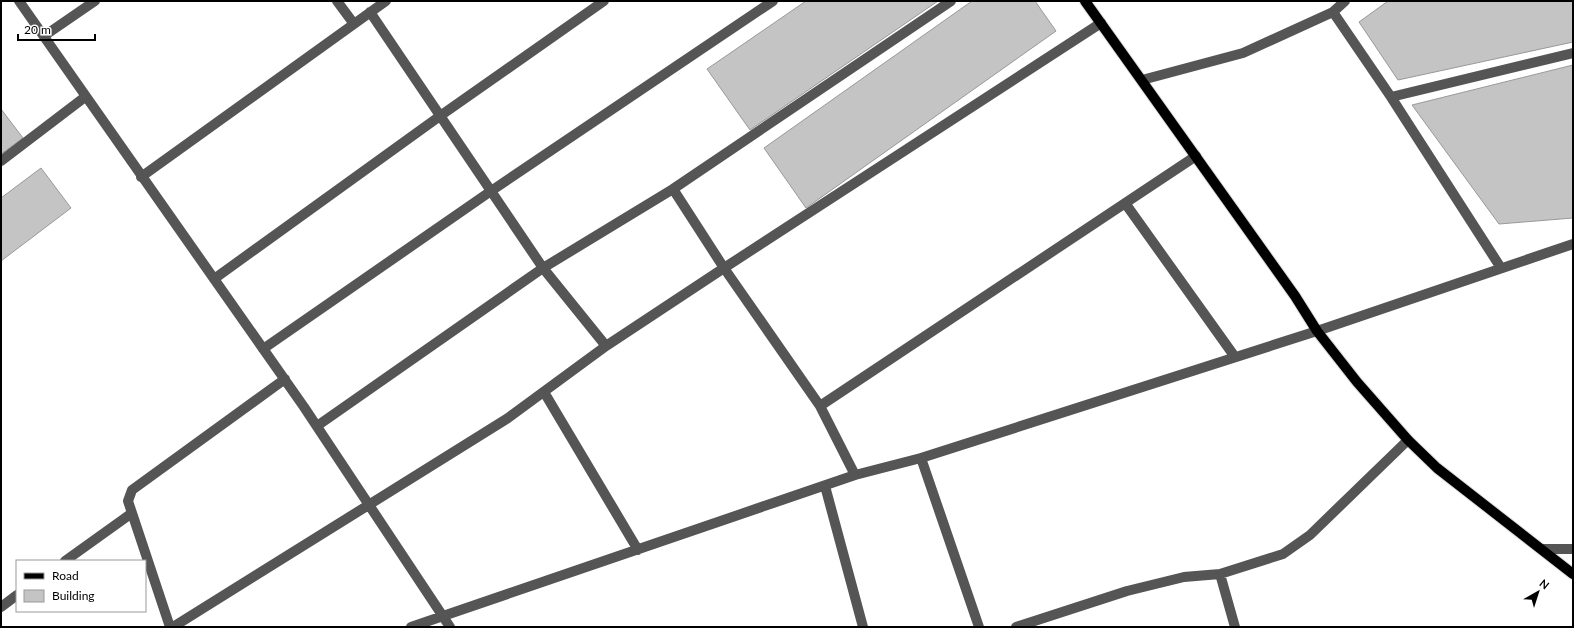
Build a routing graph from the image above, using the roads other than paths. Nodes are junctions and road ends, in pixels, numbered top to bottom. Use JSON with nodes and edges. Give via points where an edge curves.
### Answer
{"nodes":[{"id":1,"x":19,"y":1,"type":"edge"},
{"id":2,"x":95,"y":1,"type":"edge"},
{"id":3,"x":337,"y":1,"type":"edge"},
{"id":4,"x":386,"y":1,"type":"edge"},
{"id":5,"x":604,"y":1,"type":"edge"},
{"id":6,"x":773,"y":1,"type":"edge"},
{"id":7,"x":951,"y":1,"type":"edge"},
{"id":8,"x":1085,"y":1,"type":"edge"},
{"id":9,"x":1345,"y":1,"type":"edge"},
{"id":10,"x":370,"y":12,"type":"junction"},
{"id":11,"x":1333,"y":12,"type":"junction"},
{"id":12,"x":1100,"y":23,"type":"junction"},
{"id":13,"x":354,"y":24,"type":"junction"},
{"id":14,"x":44,"y":36,"type":"junction"},
{"id":15,"x":1573,"y":53,"type":"edge"},
{"id":16,"x":1142,"y":80,"type":"junction"},
{"id":17,"x":85,"y":96,"type":"junction"},
{"id":18,"x":1391,"y":97,"type":"junction"},
{"id":19,"x":440,"y":116,"type":"junction"},
{"id":20,"x":1196,"y":156,"type":"junction"},
{"id":21,"x":1,"y":161,"type":"edge"},
{"id":22,"x":141,"y":177,"type":"junction"},
{"id":23,"x":673,"y":188,"type":"junction"},
{"id":24,"x":491,"y":191,"type":"junction"},
{"id":25,"x":1125,"y":203,"type":"junction"},
{"id":26,"x":1573,"y":244,"type":"edge"},
{"id":27,"x":544,"y":268,"type":"junction"},
{"id":28,"x":724,"y":268,"type":"junction"},
{"id":29,"x":1501,"y":268,"type":"junction"},
{"id":30,"x":214,"y":279,"type":"junction"},
{"id":31,"x":1317,"y":331,"type":"junction"},
{"id":32,"x":606,"y":346,"type":"junction"},
{"id":33,"x":263,"y":349,"type":"junction"},
{"id":34,"x":1235,"y":357,"type":"junction"},
{"id":35,"x":285,"y":379,"type":"junction"},
{"id":36,"x":544,"y":392,"type":"junction"},
{"id":37,"x":820,"y":406,"type":"junction"},
{"id":38,"x":317,"y":426,"type":"junction"},
{"id":39,"x":1408,"y":440,"type":"junction"},
{"id":40,"x":921,"y":458,"type":"junction"},
{"id":41,"x":856,"y":475,"type":"junction"},
{"id":42,"x":824,"y":486,"type":"junction"},
{"id":43,"x":369,"y":505,"type":"junction"},
{"id":44,"x":132,"y":513,"type":"junction"},
{"id":45,"x":1542,"y":549,"type":"junction"},
{"id":46,"x":1573,"y":549,"type":"edge"},
{"id":47,"x":638,"y":550,"type":"junction"},
{"id":48,"x":66,"y":560,"type":"edge"},
{"id":49,"x":1220,"y":574,"type":"junction"},
{"id":50,"x":1573,"y":574,"type":"edge"},
{"id":51,"x":16,"y":596,"type":"edge"},
{"id":52,"x":1,"y":607,"type":"edge"},
{"id":53,"x":444,"y":616,"type":"junction"},
{"id":54,"x":170,"y":627,"type":"edge"},
{"id":55,"x":173,"y":627,"type":"edge"},
{"id":56,"x":411,"y":627,"type":"edge"},
{"id":57,"x":450,"y":627,"type":"edge"},
{"id":58,"x":863,"y":627,"type":"edge"},
{"id":59,"x":979,"y":627,"type":"edge"},
{"id":60,"x":1016,"y":627,"type":"edge"},
{"id":61,"x":1235,"y":627,"type":"edge"}],
"edges":[{"from":1,"to":14,"type":"street"},
{"from":2,"to":14,"type":"street"},
{"from":3,"to":13,"type":"street"},
{"from":4,"to":10,"type":"street"},
{"from":5,"to":19,"type":"street"},
{"from":6,"to":24,"type":"street"},
{"from":7,"to":23,"type":"street"},
{"from":8,"to":12,"type":"main road"},
{"from":9,"to":11,"type":"street"},
{"from":10,"to":13,"type":"street"},
{"from":10,"to":19,"type":"street"},
{"from":11,"to":16,"type":"street","via":[[1243,53]]},
{"from":11,"to":18,"type":"street"},
{"from":12,"to":16,"type":"main road"},
{"from":12,"to":28,"type":"street"},
{"from":13,"to":22,"type":"street"},
{"from":14,"to":17,"type":"street"},
{"from":15,"to":18,"type":"street"},
{"from":16,"to":20,"type":"main road"},
{"from":17,"to":21,"type":"street"},
{"from":17,"to":22,"type":"street"},
{"from":18,"to":29,"type":"street"},
{"from":19,"to":24,"type":"street"},
{"from":19,"to":30,"type":"street"},
{"from":20,"to":25,"type":"street"},
{"from":20,"to":31,"type":"main road"},
{"from":22,"to":30,"type":"street"},
{"from":23,"to":27,"type":"street"},
{"from":23,"to":28,"type":"street"},
{"from":24,"to":27,"type":"street"},
{"from":24,"to":33,"type":"street"},
{"from":25,"to":34,"type":"street"},
{"from":25,"to":37,"type":"street"},
{"from":26,"to":29,"type":"street"},
{"from":27,"to":32,"type":"street"},
{"from":27,"to":38,"type":"street"},
{"from":28,"to":32,"type":"street"},
{"from":28,"to":37,"type":"street"},
{"from":29,"to":31,"type":"street"},
{"from":30,"to":33,"type":"street"},
{"from":31,"to":34,"type":"street"},
{"from":31,"to":39,"type":"main road"},
{"from":32,"to":36,"type":"street"},
{"from":33,"to":35,"type":"street"},
{"from":34,"to":40,"type":"street"},
{"from":35,"to":38,"type":"street"},
{"from":35,"to":44,"type":"street","via":[[132,490],[128,501]]},
{"from":36,"to":43,"type":"street","via":[[508,418]]},
{"from":36,"to":47,"type":"street"},
{"from":37,"to":41,"type":"street"},
{"from":38,"to":43,"type":"street"},
{"from":39,"to":45,"type":"main road","via":[[1437,468]]},
{"from":39,"to":49,"type":"street","via":[[1310,535],[1283,554]]},
{"from":40,"to":41,"type":"street"},
{"from":40,"to":59,"type":"street"},
{"from":41,"to":42,"type":"street"},
{"from":42,"to":47,"type":"street"},
{"from":42,"to":58,"type":"street"},
{"from":43,"to":53,"type":"street"},
{"from":43,"to":55,"type":"street"},
{"from":44,"to":48,"type":"street"},
{"from":44,"to":54,"type":"street"},
{"from":45,"to":46,"type":"street"},
{"from":45,"to":50,"type":"main road"},
{"from":47,"to":53,"type":"street"},
{"from":49,"to":60,"type":"street","via":[[1184,577],[1128,591]]},
{"from":49,"to":61,"type":"street"},
{"from":51,"to":52,"type":"street"},
{"from":53,"to":56,"type":"street"},
{"from":53,"to":57,"type":"street"}]}
